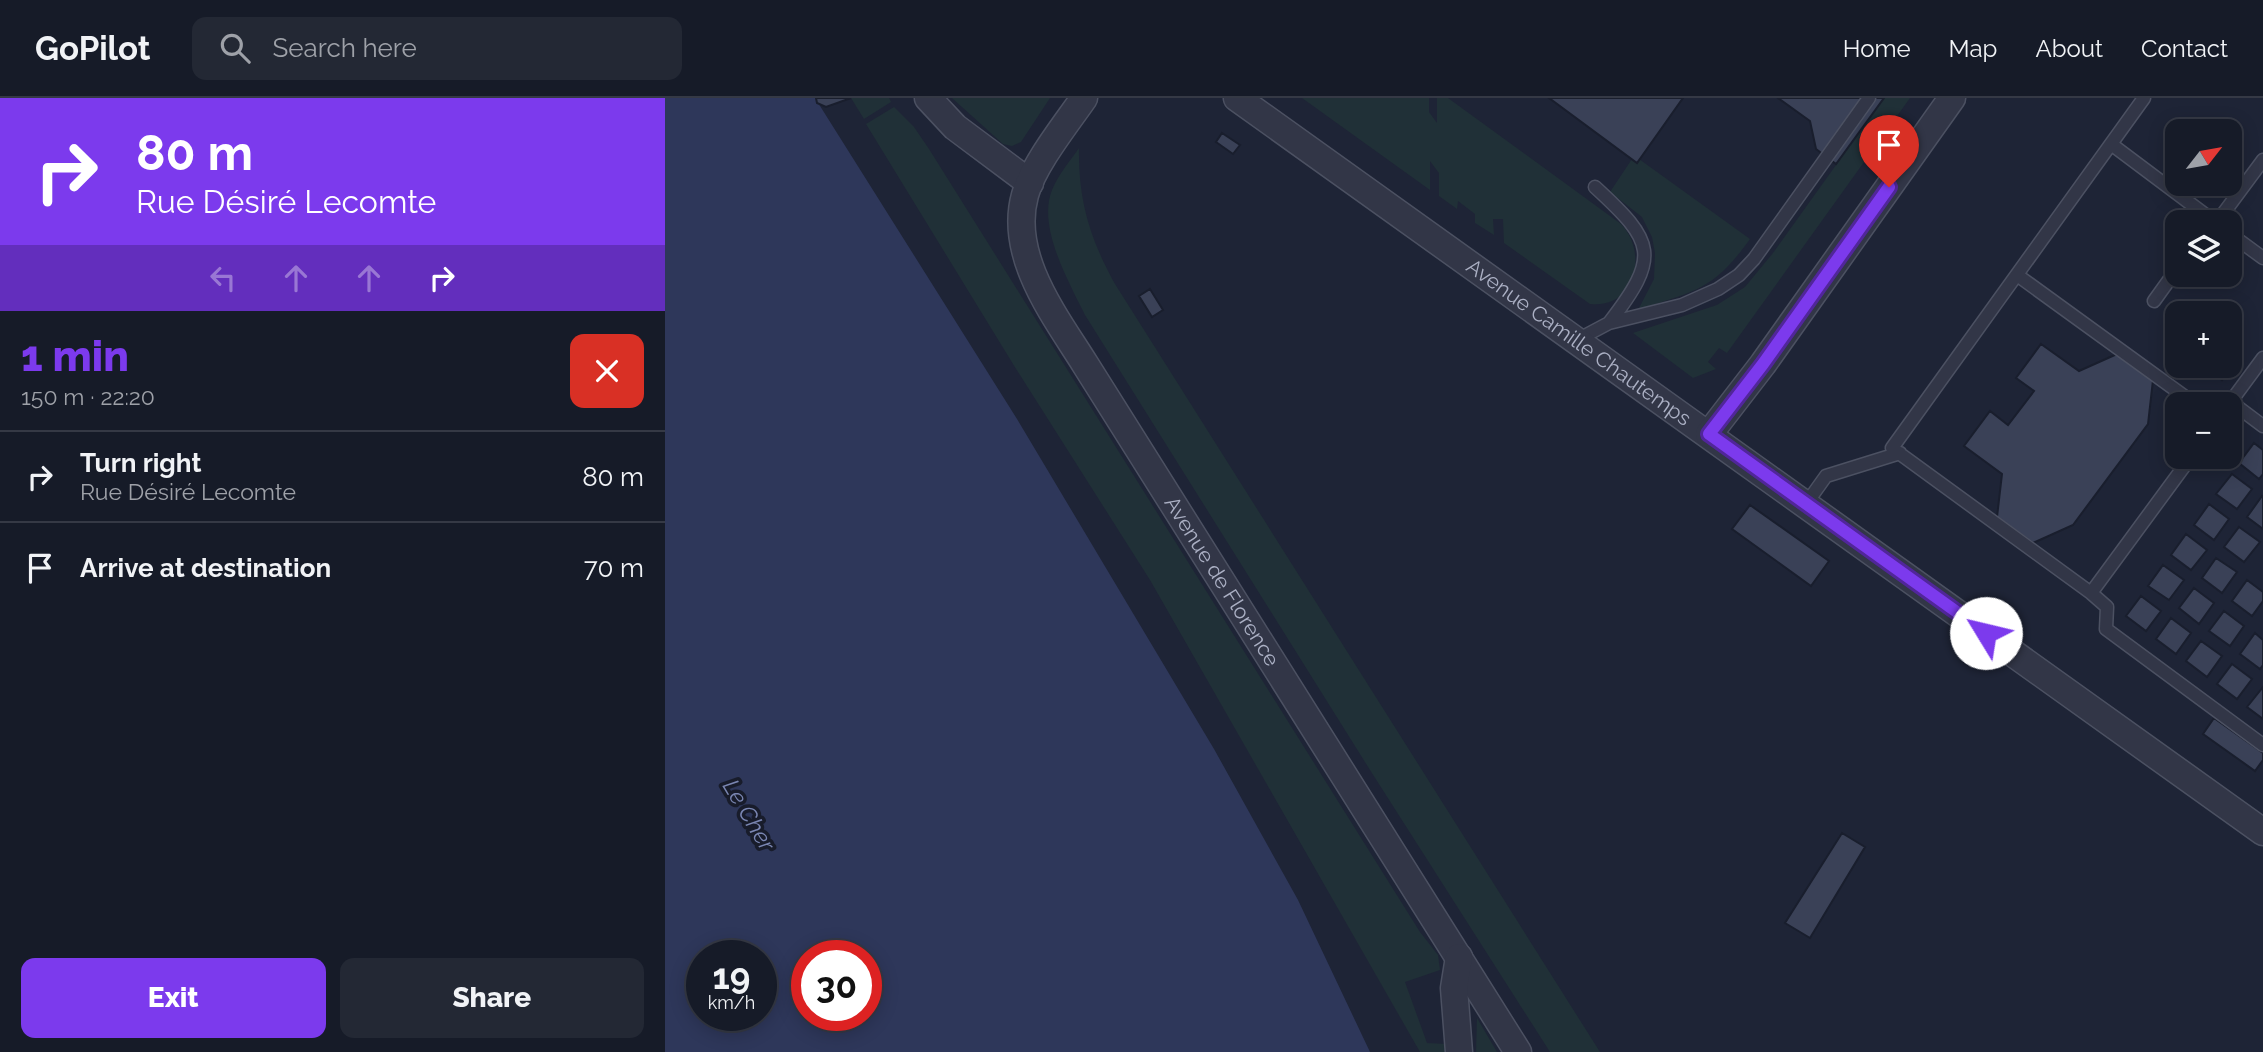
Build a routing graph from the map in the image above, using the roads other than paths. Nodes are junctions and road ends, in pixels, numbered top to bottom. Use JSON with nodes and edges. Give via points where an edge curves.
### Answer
{"nodes":[{"id":1,"x":928,"y":98,"type":"edge"},
{"id":2,"x":1084,"y":98,"type":"edge"},
{"id":3,"x":1237,"y":98,"type":"edge"},
{"id":4,"x":1869,"y":98,"type":"edge"},
{"id":5,"x":1952,"y":98,"type":"edge"},
{"id":6,"x":2144,"y":98,"type":"edge"},
{"id":7,"x":2111,"y":144,"type":"junction"},
{"id":8,"x":2263,"y":160,"type":"edge"},
{"id":9,"x":1030,"y":183,"type":"junction"},
{"id":10,"x":1595,"y":187,"type":"dead end"},
{"id":11,"x":2197,"y":210,"type":"edge"},
{"id":12,"x":2223,"y":210,"type":"edge"},
{"id":13,"x":2242,"y":243,"type":"edge"},
{"id":14,"x":2263,"y":258,"type":"edge"},
{"id":15,"x":2017,"y":275,"type":"junction"},
{"id":16,"x":2165,"y":286,"type":"edge"},
{"id":17,"x":2154,"y":301,"type":"dead end"},
{"id":18,"x":1609,"y":323,"type":"junction"},
{"id":19,"x":1577,"y":340,"type":"junction"},
{"id":20,"x":2263,"y":358,"type":"edge"},
{"id":21,"x":2178,"y":392,"type":"edge"},
{"id":22,"x":2238,"y":392,"type":"edge"},
{"id":23,"x":2242,"y":411,"type":"edge"},
{"id":24,"x":2263,"y":426,"type":"edge"},
{"id":25,"x":1709,"y":434,"type":"junction"},
{"id":26,"x":1900,"y":453,"type":"junction"},
{"id":27,"x":2182,"y":469,"type":"edge"},
{"id":28,"x":1806,"y":503,"type":"junction"},
{"id":29,"x":2091,"y":593,"type":"junction"},
{"id":30,"x":2263,"y":745,"type":"edge"},
{"id":31,"x":2263,"y":832,"type":"edge"},
{"id":32,"x":1459,"y":957,"type":"junction"},
{"id":33,"x":1459,"y":1052,"type":"edge"},
{"id":34,"x":1518,"y":1052,"type":"edge"}],
"edges":[{"from":1,"to":9,"type":"street","via":[[955,127]]},
{"from":2,"to":9,"type":"street","name":"Avenue de Florence"},
{"from":3,"to":19,"type":"street","name":"Avenue Camille Chautemps"},
{"from":4,"to":18,"type":"lane","via":[[1739,275],[1682,305]]},
{"from":5,"to":25,"type":"street"},
{"from":6,"to":7,"type":"lane"},
{"from":7,"to":11,"type":"lane"},
{"from":7,"to":15,"type":"lane"},
{"from":8,"to":12,"type":"lane"},
{"from":9,"to":32,"type":"street","name":"Avenue de Florence","via":[[1023,230],[1038,285]]},
{"from":10,"to":18,"type":"lane","via":[[1635,225],[1644,251],[1642,272]]},
{"from":13,"to":14,"type":"lane"},
{"from":15,"to":21,"type":"lane"},
{"from":15,"to":26,"type":"lane","via":[[1892,447]]},
{"from":16,"to":17,"type":"lane"},
{"from":18,"to":19,"type":"lane"},
{"from":19,"to":25,"type":"street","name":"Avenue Camille Chautemps"},
{"from":20,"to":22,"type":"lane"},
{"from":23,"to":24,"type":"lane"},
{"from":25,"to":28,"type":"street","name":"Avenue Camille Chautemps"},
{"from":26,"to":28,"type":"lane","via":[[1826,475]]},
{"from":26,"to":29,"type":"lane"},
{"from":27,"to":29,"type":"lane"},
{"from":28,"to":31,"type":"street","name":"Avenue Camille Chautemps"},
{"from":29,"to":30,"type":"lane","via":[[2107,607],[2106,629]]},
{"from":32,"to":33,"type":"street","via":[[1454,988]]},
{"from":32,"to":34,"type":"street","name":"Avenue de Florence"}]}
